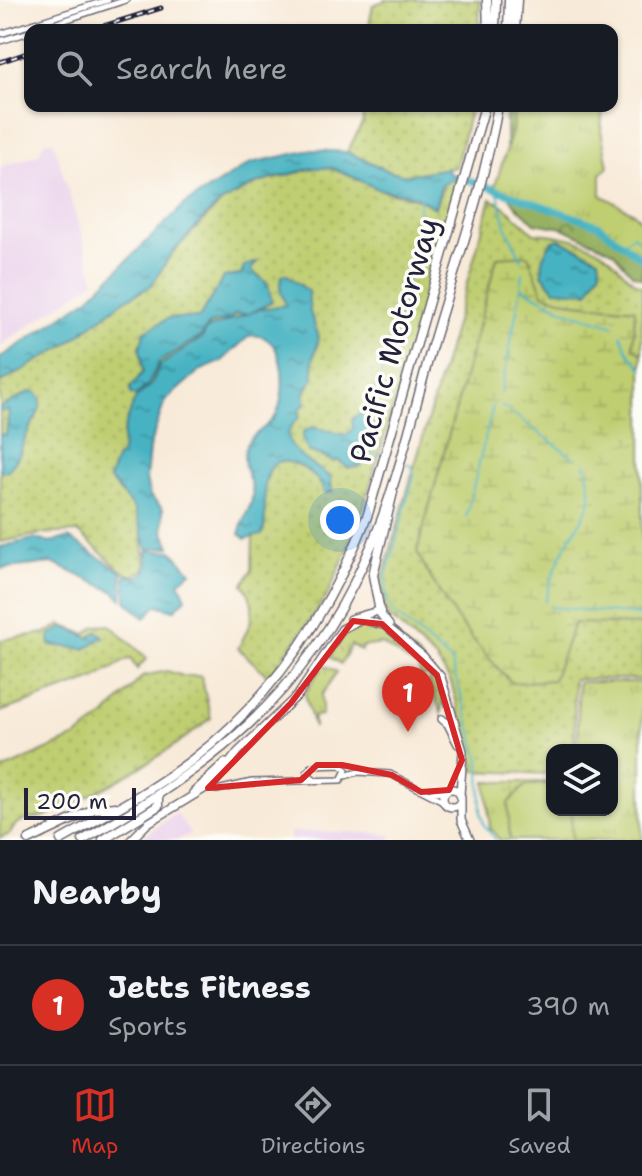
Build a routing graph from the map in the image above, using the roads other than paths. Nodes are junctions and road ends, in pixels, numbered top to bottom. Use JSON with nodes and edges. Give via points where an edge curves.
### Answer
{"nodes":[{"id":1,"x":108,"y":0,"type":"edge"},
{"id":2,"x":126,"y":0,"type":"edge"},
{"id":3,"x":487,"y":0,"type":"edge"},
{"id":4,"x":496,"y":0,"type":"edge"},
{"id":5,"x":509,"y":0,"type":"edge"},
{"id":6,"x":517,"y":0,"type":"edge"},
{"id":7,"x":32,"y":24,"type":"edge"},
{"id":8,"x":53,"y":24,"type":"edge"},
{"id":9,"x":488,"y":24,"type":"edge"},
{"id":10,"x":495,"y":24,"type":"edge"},
{"id":11,"x":508,"y":24,"type":"edge"},
{"id":12,"x":515,"y":24,"type":"edge"},
{"id":13,"x":24,"y":26,"type":"edge"},
{"id":14,"x":0,"y":34,"type":"edge"},
{"id":15,"x":24,"y":34,"type":"edge"},
{"id":16,"x":0,"y":41,"type":"edge"},
{"id":17,"x":483,"y":112,"type":"edge"},
{"id":18,"x":498,"y":112,"type":"edge"},
{"id":19,"x":395,"y":475,"type":"junction"},
{"id":20,"x":380,"y":612,"type":"junction"},
{"id":21,"x":395,"y":633,"type":"junction"},
{"id":22,"x":322,"y":658,"type":"junction"},
{"id":23,"x":449,"y":718,"type":"junction"},
{"id":24,"x":462,"y":765,"type":"junction"},
{"id":25,"x":225,"y":767,"type":"junction"},
{"id":26,"x":345,"y":767,"type":"junction"},
{"id":27,"x":358,"y":772,"type":"junction"},
{"id":28,"x":308,"y":775,"type":"junction"},
{"id":29,"x":460,"y":775,"type":"junction"},
{"id":30,"x":345,"y":776,"type":"junction"},
{"id":31,"x":301,"y":780,"type":"junction"},
{"id":32,"x":314,"y":780,"type":"junction"},
{"id":33,"x":208,"y":788,"type":"junction"},
{"id":34,"x":448,"y":790,"type":"junction"},
{"id":35,"x":430,"y":793,"type":"junction"},
{"id":36,"x":158,"y":797,"type":"junction"},
{"id":37,"x":460,"y":797,"type":"junction"},
{"id":38,"x":186,"y":800,"type":"junction"},
{"id":39,"x":443,"y":801,"type":"junction"},
{"id":40,"x":119,"y":806,"type":"junction"},
{"id":41,"x":450,"y":807,"type":"junction"},
{"id":42,"x":461,"y":820,"type":"junction"},
{"id":43,"x":29,"y":840,"type":"edge"},
{"id":44,"x":61,"y":840,"type":"edge"},
{"id":45,"x":83,"y":840,"type":"edge"},
{"id":46,"x":103,"y":840,"type":"edge"},
{"id":47,"x":131,"y":840,"type":"edge"},
{"id":48,"x":470,"y":840,"type":"edge"}],
"edges":[{"from":1,"to":7,"type":"street"},
{"from":2,"to":8,"type":"street"},
{"from":3,"to":9,"type":"highway"},
{"from":4,"to":10,"type":"highway"},
{"from":5,"to":11,"type":"highway"},
{"from":6,"to":12,"type":"highway"},
{"from":13,"to":14,"type":"street"},
{"from":15,"to":16,"type":"street"},
{"from":17,"to":40,"type":"highway","name":"Pacific Motorway","via":[[382,468],[344,573],[317,623],[243,715],[194,758]]},
{"from":18,"to":19,"type":"highway","name":"Pacific Motorway"},
{"from":19,"to":20,"type":"highway","via":[[373,573]]},
{"from":19,"to":36,"type":"highway","name":"Pacific Motorway","via":[[366,558],[311,654],[238,736]]},
{"from":20,"to":21,"type":"main road"},
{"from":20,"to":22,"type":"main road","via":[[364,612],[346,621]]},
{"from":21,"to":22,"type":"main road","via":[[373,620],[355,620]]},
{"from":21,"to":23,"type":"main road","via":[[443,681]]},
{"from":22,"to":25,"type":"main road","via":[[291,701]]},
{"from":23,"to":24,"type":"main road"},
{"from":23,"to":24,"type":"main road","via":[[462,747]]},
{"from":24,"to":29,"type":"main road"},
{"from":25,"to":33,"type":"main road"},
{"from":25,"to":38,"type":"main road"},
{"from":26,"to":27,"type":"street"},
{"from":26,"to":28,"type":"street","via":[[314,765]]},
{"from":26,"to":30,"type":"street"},
{"from":27,"to":30,"type":"street"},
{"from":27,"to":35,"type":"street","via":[[390,774]]},
{"from":28,"to":31,"type":"street"},
{"from":28,"to":32,"type":"street"},
{"from":29,"to":34,"type":"main road"},
{"from":29,"to":37,"type":"main road"},
{"from":30,"to":32,"type":"street"},
{"from":31,"to":32,"type":"street"},
{"from":31,"to":33,"type":"street"},
{"from":33,"to":38,"type":"main road"},
{"from":34,"to":35,"type":"street"},
{"from":34,"to":37,"type":"main road"},
{"from":34,"to":39,"type":"main road"},
{"from":35,"to":39,"type":"street"},
{"from":36,"to":45,"type":"highway","name":"Pacific Motorway"},
{"from":36,"to":46,"type":"highway","via":[[158,806]]},
{"from":37,"to":41,"type":"main road","via":[[458,805]]},
{"from":37,"to":42,"type":"main road"},
{"from":38,"to":47,"type":"main road"},
{"from":39,"to":41,"type":"main road"},
{"from":40,"to":43,"type":"highway","via":[[94,809]]},
{"from":40,"to":44,"type":"highway","name":"Pacific Motorway"},
{"from":41,"to":42,"type":"main road"},
{"from":42,"to":48,"type":"main road"}]}
